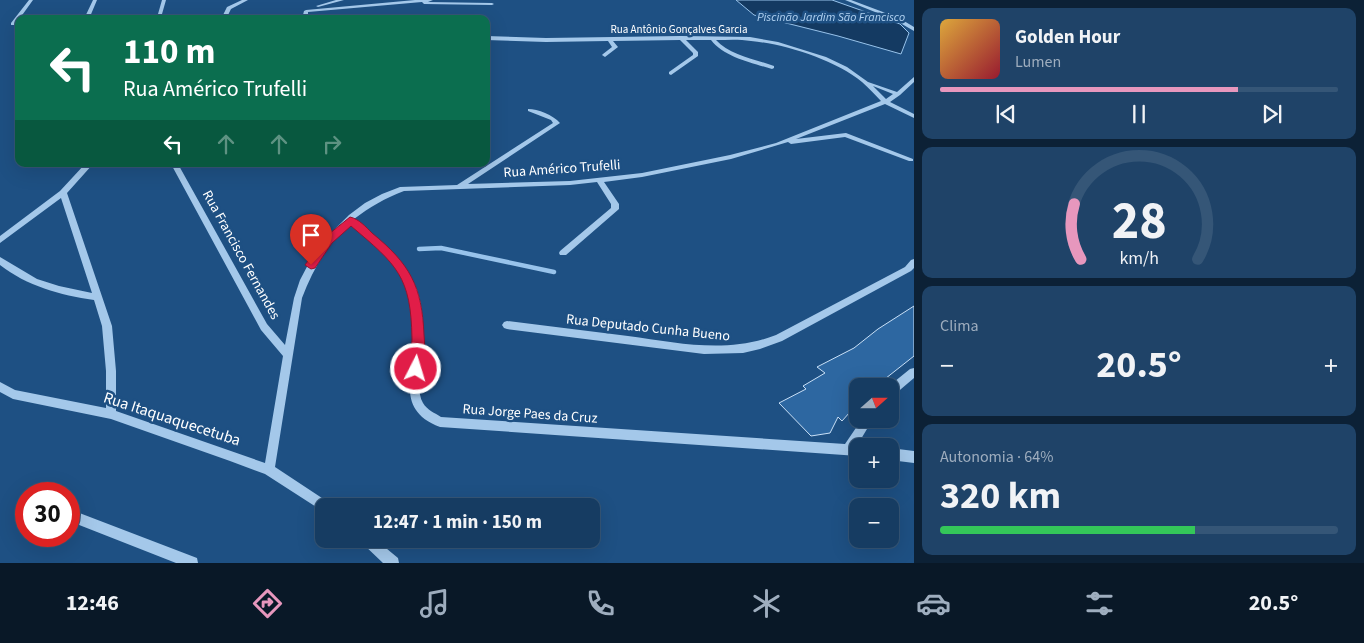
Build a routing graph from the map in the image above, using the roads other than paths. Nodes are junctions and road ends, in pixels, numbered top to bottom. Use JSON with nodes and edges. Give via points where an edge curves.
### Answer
{"nodes":[{"id":1,"x":31,"y":0,"type":"edge"},
{"id":2,"x":96,"y":0,"type":"edge"},
{"id":3,"x":164,"y":0,"type":"edge"},
{"id":4,"x":246,"y":0,"type":"edge"},
{"id":5,"x":342,"y":0,"type":"edge"},
{"id":6,"x":430,"y":0,"type":"edge"},
{"id":7,"x":847,"y":0,"type":"edge"},
{"id":8,"x":414,"y":2,"type":"junction"},
{"id":9,"x":492,"y":4,"type":"dead end"},
{"id":10,"x":306,"y":11,"type":"junction"},
{"id":11,"x":160,"y":14,"type":"dead end"},
{"id":12,"x":20,"y":15,"type":"edge"},
{"id":13,"x":88,"y":15,"type":"edge"},
{"id":14,"x":225,"y":15,"type":"edge"},
{"id":15,"x":305,"y":15,"type":"edge"},
{"id":16,"x":15,"y":21,"type":"edge"},
{"id":17,"x":13,"y":24,"type":"dead end"},
{"id":18,"x":912,"y":27,"type":"edge"},
{"id":19,"x":490,"y":38,"type":"edge"},
{"id":20,"x":681,"y":38,"type":"junction"},
{"id":21,"x":712,"y":38,"type":"junction"},
{"id":22,"x":609,"y":39,"type":"junction"},
{"id":23,"x":605,"y":55,"type":"dead end"},
{"id":24,"x":772,"y":67,"type":"dead end"},
{"id":25,"x":671,"y":73,"type":"dead end"},
{"id":26,"x":914,"y":79,"type":"edge"},
{"id":27,"x":864,"y":81,"type":"junction"},
{"id":28,"x":898,"y":94,"type":"junction"},
{"id":29,"x":884,"y":102,"type":"junction"},
{"id":30,"x":530,"y":110,"type":"dead end"},
{"id":31,"x":914,"y":116,"type":"edge"},
{"id":32,"x":778,"y":144,"type":"junction"},
{"id":33,"x":911,"y":160,"type":"dead end"},
{"id":34,"x":490,"y":166,"type":"edge"},
{"id":35,"x":86,"y":167,"type":"edge"},
{"id":36,"x":176,"y":167,"type":"edge"},
{"id":37,"x":489,"y":167,"type":"edge"},
{"id":38,"x":600,"y":181,"type":"junction"},
{"id":39,"x":459,"y":186,"type":"junction"},
{"id":40,"x":64,"y":192,"type":"junction"},
{"id":41,"x":350,"y":220,"type":"junction"},
{"id":42,"x":0,"y":240,"type":"edge"},
{"id":43,"x":562,"y":253,"type":"dead end"},
{"id":44,"x":0,"y":260,"type":"edge"},
{"id":45,"x":912,"y":267,"type":"edge"},
{"id":46,"x":98,"y":297,"type":"junction"},
{"id":47,"x":506,"y":326,"type":"dead end"},
{"id":48,"x":289,"y":356,"type":"junction"},
{"id":49,"x":914,"y":372,"type":"edge"},
{"id":50,"x":899,"y":384,"type":"edge"},
{"id":51,"x":0,"y":386,"type":"edge"},
{"id":52,"x":111,"y":414,"type":"junction"},
{"id":53,"x":849,"y":449,"type":"edge"},
{"id":54,"x":899,"y":455,"type":"edge"},
{"id":55,"x":914,"y":457,"type":"edge"},
{"id":56,"x":269,"y":470,"type":"junction"},
{"id":57,"x":315,"y":500,"type":"edge"},
{"id":58,"x":80,"y":519,"type":"edge"},
{"id":59,"x":376,"y":548,"type":"edge"},
{"id":60,"x":192,"y":563,"type":"edge"},
{"id":61,"x":393,"y":563,"type":"edge"}],
"edges":[{"from":1,"to":12,"type":"street"},
{"from":2,"to":13,"type":"street"},
{"from":3,"to":11,"type":"street"},
{"from":4,"to":14,"type":"street","via":[[228,8]]},
{"from":5,"to":10,"type":"street"},
{"from":6,"to":8,"type":"street"},
{"from":7,"to":18,"type":"street"},
{"from":8,"to":9,"type":"street"},
{"from":8,"to":10,"type":"street"},
{"from":10,"to":15,"type":"street"},
{"from":16,"to":17,"type":"street"},
{"from":19,"to":22,"type":"street","name":"Rua Antônio Gonçalves Garcia"},
{"from":20,"to":21,"type":"street","name":"Rua Antônio Gonçalves Garcia"},
{"from":20,"to":22,"type":"street","name":"Rua Antônio Gonçalves Garcia"},
{"from":20,"to":25,"type":"street","via":[[696,53]]},
{"from":21,"to":24,"type":"street","via":[[723,49]]},
{"from":21,"to":27,"type":"street","name":"Rua Antônio Gonçalves Garcia","via":[[750,39],[799,50],[845,68]]},
{"from":22,"to":23,"type":"street","via":[[615,47]]},
{"from":26,"to":28,"type":"street","name":"Rua Américo Trufelli"},
{"from":27,"to":28,"type":"street","name":"Rua Antônio Gonçalves Garcia"},
{"from":27,"to":29,"type":"street","name":"Rua Antônio Gonçalves Garcia"},
{"from":28,"to":29,"type":"street","name":"Rua Américo Trufelli"},
{"from":29,"to":31,"type":"street"},
{"from":29,"to":32,"type":"street","name":"Rua Américo Trufelli"},
{"from":30,"to":34,"type":"street","via":[[557,123]]},
{"from":32,"to":33,"type":"street","via":[[842,135]]},
{"from":32,"to":38,"type":"street","name":"Rua Américo Trufelli","via":[[704,162]]},
{"from":35,"to":40,"type":"street"},
{"from":36,"to":48,"type":"street","name":"Rua Francisco Fernandes","via":[[264,327]]},
{"from":37,"to":39,"type":"street"},
{"from":38,"to":39,"type":"street","name":"Rua Américo Trufelli"},
{"from":38,"to":43,"type":"street","via":[[615,209]]},
{"from":39,"to":41,"type":"street","name":"Rua Américo Trufelli","via":[[390,193],[372,202]]},
{"from":40,"to":42,"type":"street"},
{"from":40,"to":46,"type":"street"},
{"from":41,"to":48,"type":"street","name":"Rua Américo Trufelli","via":[[328,240],[304,278]]},
{"from":41,"to":53,"type":"street","name":"Rua Jorge Paes da Cruz","via":[[400,266],[413,291],[418,351],[415,396],[417,404],[440,422]]},
{"from":44,"to":46,"type":"street","via":[[11,270],[43,286],[68,294]]},
{"from":45,"to":47,"type":"street","name":"Rua Deputado Cunha Bueno","via":[[779,338],[736,351]]},
{"from":46,"to":52,"type":"street","via":[[107,326]]},
{"from":48,"to":56,"type":"street","name":"Rua Américo Trufelli"},
{"from":49,"to":50,"type":"street"},
{"from":51,"to":52,"type":"street","name":"Rua Itaquaquecetuba","via":[[13,394]]},
{"from":52,"to":56,"type":"street","name":"Rua Itaquaquecetuba"},
{"from":54,"to":55,"type":"street"},
{"from":56,"to":57,"type":"street","name":"Rua Itaquaquecetuba"},
{"from":58,"to":60,"type":"street"},
{"from":59,"to":61,"type":"street"}]}
